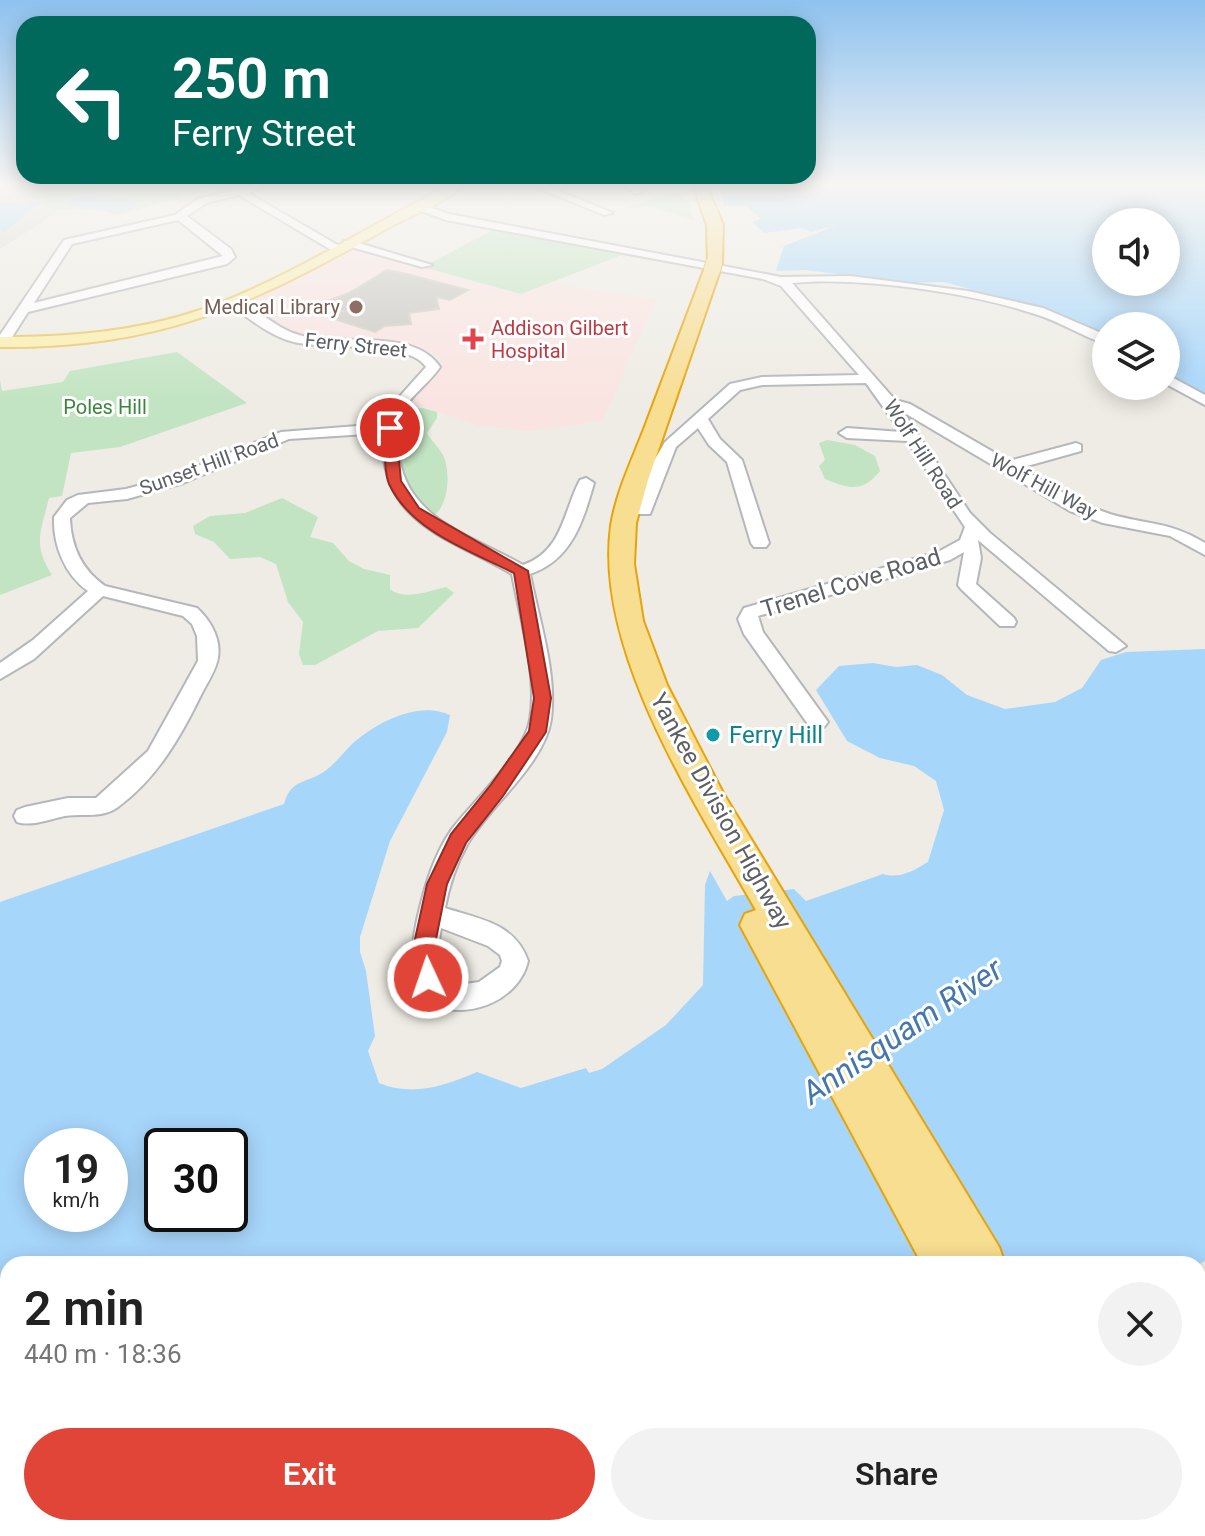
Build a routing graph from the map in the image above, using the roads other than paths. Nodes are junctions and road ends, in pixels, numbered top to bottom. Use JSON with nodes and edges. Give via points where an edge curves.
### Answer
{"nodes":[{"id":1,"x":58,"y":258,"type":"edge"},
{"id":2,"x":228,"y":258,"type":"edge"},
{"id":3,"x":320,"y":258,"type":"edge"},
{"id":4,"x":394,"y":258,"type":"edge"},
{"id":5,"x":657,"y":258,"type":"edge"},
{"id":6,"x":705,"y":258,"type":"edge"},
{"id":7,"x":708,"y":258,"type":"edge"},
{"id":8,"x":426,"y":265,"type":"dead end"},
{"id":9,"x":706,"y":265,"type":"junction"},
{"id":10,"x":780,"y":281,"type":"junction"},
{"id":11,"x":234,"y":302,"type":"junction"},
{"id":12,"x":25,"y":309,"type":"junction"},
{"id":13,"x":1092,"y":333,"type":"edge"},
{"id":14,"x":1,"y":342,"type":"edge"},
{"id":15,"x":871,"y":379,"type":"junction"},
{"id":16,"x":1180,"y":386,"type":"edge"},
{"id":17,"x":1205,"y":401,"type":"edge"},
{"id":18,"x":890,"y":403,"type":"junction"},
{"id":19,"x":701,"y":420,"type":"junction"},
{"id":20,"x":390,"y":428,"type":"junction"},
{"id":21,"x":847,"y":433,"type":"dead end"},
{"id":22,"x":913,"y":437,"type":"junction"},
{"id":23,"x":1076,"y":448,"type":"dead end"},
{"id":24,"x":1006,"y":467,"type":"junction"},
{"id":25,"x":586,"y":483,"type":"dead end"},
{"id":26,"x":644,"y":510,"type":"dead end"},
{"id":27,"x":971,"y":535,"type":"junction"},
{"id":28,"x":760,"y":543,"type":"dead end"},
{"id":29,"x":1205,"y":550,"type":"edge"},
{"id":30,"x":521,"y":571,"type":"junction"},
{"id":31,"x":99,"y":590,"type":"junction"},
{"id":32,"x":1007,"y":622,"type":"dead end"},
{"id":33,"x":1116,"y":646,"type":"dead end"},
{"id":34,"x":0,"y":672,"type":"edge"},
{"id":35,"x":817,"y":722,"type":"dead end"},
{"id":36,"x":700,"y":803,"type":"junction"},
{"id":37,"x":25,"y":816,"type":"dead end"},
{"id":38,"x":431,"y":914,"type":"dead end"},
{"id":39,"x":944,"y":1256,"type":"edge"},
{"id":40,"x":977,"y":1256,"type":"edge"}],
"edges":[{"from":1,"to":12,"type":"street"},
{"from":2,"to":12,"type":"street"},
{"from":3,"to":11,"type":"main road"},
{"from":4,"to":8,"type":"street"},
{"from":5,"to":10,"type":"street"},
{"from":6,"to":9,"type":"highway","name":"Yankee Division Highway"},
{"from":7,"to":9,"type":"highway","name":"Yankee Division Highway"},
{"from":9,"to":36,"type":"highway","name":"Yankee Division Highway","via":[[614,486],[603,546],[606,600],[619,653],[649,725]]},
{"from":10,"to":13,"type":"street","via":[[842,278],[995,298],[1049,313]]},
{"from":10,"to":15,"type":"street","name":"Wolf Hill Road"},
{"from":11,"to":14,"type":"main road","via":[[119,333]]},
{"from":11,"to":20,"type":"street","name":"Ferry Street","via":[[296,339],[401,348],[426,356],[433,367],[402,400]]},
{"from":12,"to":14,"type":"street"},
{"from":15,"to":18,"type":"street","name":"Wolf Hill Road"},
{"from":15,"to":19,"type":"street","via":[[742,384]]},
{"from":16,"to":17,"type":"street"},
{"from":18,"to":22,"type":"street","name":"Wolf Hill Road"},
{"from":18,"to":24,"type":"street","name":"Wolf Hill Way"},
{"from":19,"to":26,"type":"street","via":[[666,451]]},
{"from":19,"to":28,"type":"street","via":[[734,460]]},
{"from":20,"to":30,"type":"street","via":[[395,481],[414,511]]},
{"from":20,"to":31,"type":"street","name":"Sunset Hill Road","via":[[293,434],[177,480],[77,501],[62,517],[64,547],[86,581]]},
{"from":21,"to":22,"type":"street"},
{"from":22,"to":27,"type":"street","name":"Wolf Hill Road"},
{"from":23,"to":24,"type":"street"},
{"from":24,"to":29,"type":"street","name":"Wolf Hill Way","via":[[1092,514],[1175,532]]},
{"from":25,"to":30,"type":"street","via":[[565,543],[553,558]]},
{"from":27,"to":32,"type":"street","via":[[969,589]]},
{"from":27,"to":33,"type":"street","name":"Wolf Hill Road"},
{"from":27,"to":35,"type":"street","name":"Trenel Cove Road","via":[[933,560],[751,612],[747,619],[754,634]]},
{"from":30,"to":38,"type":"street","via":[[541,683],[540,721],[528,749],[458,839],[437,884]]},
{"from":31,"to":34,"type":"street","via":[[68,622]]},
{"from":31,"to":37,"type":"street","via":[[190,612],[207,636],[208,661],[167,742],[110,801]]},
{"from":36,"to":39,"type":"highway","name":"Yankee Division Highway"},
{"from":36,"to":40,"type":"highway","name":"Yankee Division Highway"}]}
